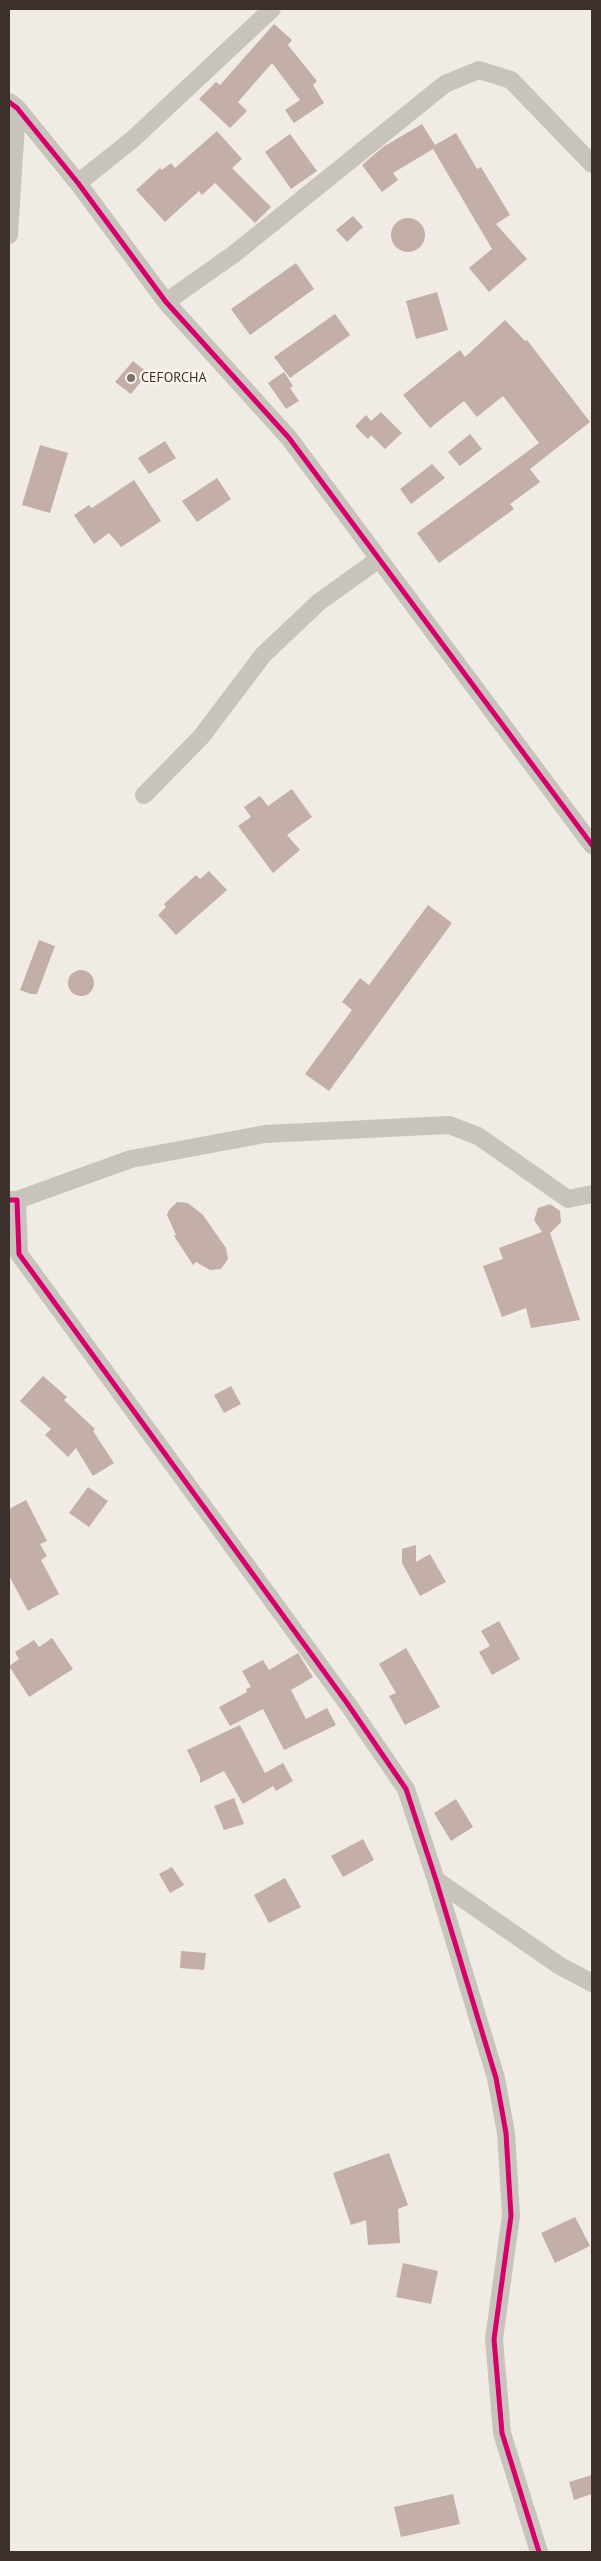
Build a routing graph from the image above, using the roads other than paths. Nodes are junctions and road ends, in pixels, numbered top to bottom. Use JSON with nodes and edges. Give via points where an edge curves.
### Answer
{"nodes":[{"id":1,"x":272,"y":9,"type":"edge"},
{"id":2,"x":13,"y":105,"type":"edge"},
{"id":3,"x":592,"y":164,"type":"edge"},
{"id":4,"x":78,"y":183,"type":"junction"},
{"id":5,"x":9,"y":235,"type":"edge"},
{"id":6,"x":166,"y":302,"type":"junction"},
{"id":7,"x":380,"y":559,"type":"junction"},
{"id":8,"x":144,"y":795,"type":"dead end"},
{"id":9,"x":592,"y":845,"type":"edge"},
{"id":10,"x":592,"y":1194,"type":"edge"},
{"id":11,"x":13,"y":1200,"type":"edge"},
{"id":12,"x":436,"y":1880,"type":"junction"},
{"id":13,"x":592,"y":1983,"type":"edge"},
{"id":14,"x":539,"y":2552,"type":"edge"}],
"edges":[{"from":1,"to":4,"type":"street","via":[[133,139]]},
{"from":2,"to":4,"type":"street"},
{"from":2,"to":5,"type":"street"},
{"from":3,"to":6,"type":"street","via":[[511,80],[479,70],[445,84],[234,254]]},
{"from":4,"to":6,"type":"street"},
{"from":6,"to":7,"type":"street","via":[[289,438]]},
{"from":7,"to":8,"type":"street","via":[[319,602],[263,655],[201,737]]},
{"from":7,"to":9,"type":"street"},
{"from":10,"to":11,"type":"street","via":[[568,1200],[478,1136],[450,1125],[264,1134],[131,1158]]},
{"from":11,"to":12,"type":"street","via":[[19,1254],[375,1742],[406,1789]]},
{"from":12,"to":13,"type":"street","via":[[560,1966]]},
{"from":12,"to":14,"type":"street","via":[[496,2078],[506,2134],[511,2216],[494,2339],[502,2433]]}]}
